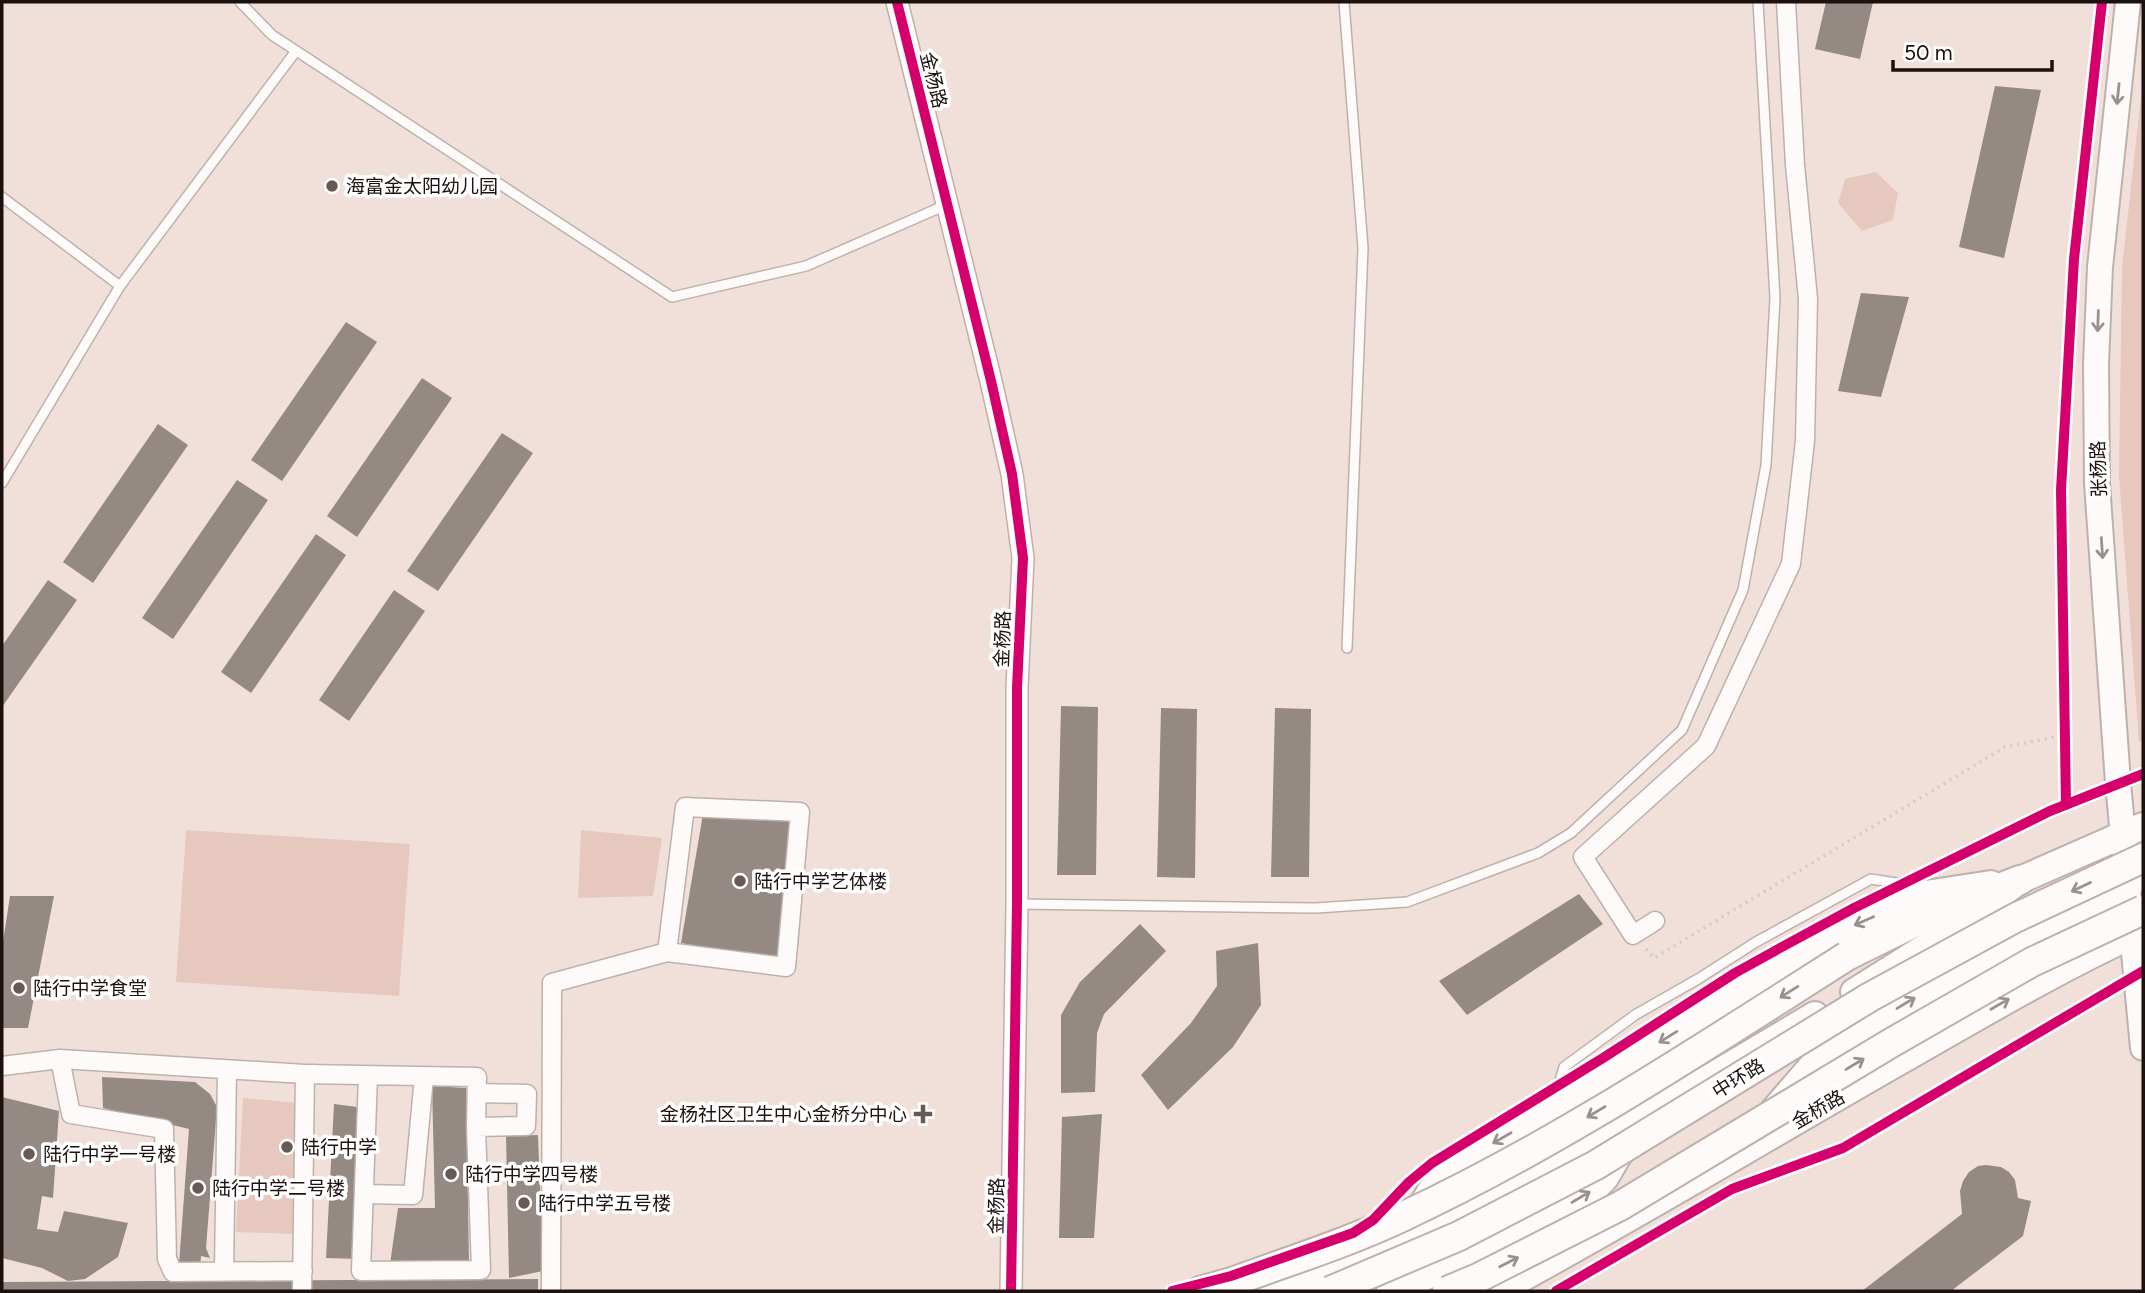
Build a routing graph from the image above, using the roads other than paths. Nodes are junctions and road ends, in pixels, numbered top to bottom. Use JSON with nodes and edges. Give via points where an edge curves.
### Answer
{"nodes":[{"id":1,"x":240,"y":2,"type":"edge"},
{"id":2,"x":897,"y":2,"type":"edge"},
{"id":3,"x":1343,"y":2,"type":"edge"},
{"id":4,"x":1758,"y":2,"type":"edge"},
{"id":5,"x":1786,"y":2,"type":"edge"},
{"id":6,"x":2128,"y":2,"type":"edge"},
{"id":7,"x":296,"y":51,"type":"junction"},
{"id":8,"x":2,"y":197,"type":"edge"},
{"id":9,"x":947,"y":205,"type":"junction"},
{"id":10,"x":120,"y":286,"type":"junction"},
{"id":11,"x":2,"y":483,"type":"edge"},
{"id":12,"x":1347,"y":648,"type":"dead end"},
{"id":13,"x":2133,"y":829,"type":"edge"},
{"id":14,"x":2143,"y":858,"type":"edge"},
{"id":15,"x":2135,"y":879,"type":"edge"},
{"id":16,"x":2020,"y":880,"type":"junction"},
{"id":17,"x":1926,"y":894,"type":"junction"},
{"id":18,"x":1017,"y":904,"type":"junction"},
{"id":19,"x":2143,"y":910,"type":"edge"},
{"id":20,"x":1655,"y":921,"type":"dead end"},
{"id":21,"x":2139,"y":929,"type":"edge"},
{"id":22,"x":667,"y":952,"type":"junction"},
{"id":23,"x":2143,"y":1048,"type":"edge"},
{"id":24,"x":60,"y":1059,"type":"junction"},
{"id":25,"x":2,"y":1066,"type":"edge"},
{"id":26,"x":227,"y":1070,"type":"junction"},
{"id":27,"x":305,"y":1074,"type":"junction"},
{"id":28,"x":368,"y":1076,"type":"junction"},
{"id":29,"x":424,"y":1077,"type":"junction"},
{"id":30,"x":477,"y":1093,"type":"junction"},
{"id":31,"x":1561,"y":1103,"type":"junction"},
{"id":32,"x":1639,"y":1119,"type":"junction"},
{"id":33,"x":476,"y":1127,"type":"junction"},
{"id":34,"x":1729,"y":1161,"type":"junction"},
{"id":35,"x":364,"y":1194,"type":"junction"},
{"id":36,"x":1488,"y":1205,"type":"junction"},
{"id":37,"x":1402,"y":1239,"type":"junction"},
{"id":38,"x":224,"y":1271,"type":"junction"},
{"id":39,"x":303,"y":1271,"type":"junction"},
{"id":40,"x":1388,"y":1280,"type":"edge"},
{"id":41,"x":1416,"y":1280,"type":"junction"},
{"id":42,"x":1508,"y":1289,"type":"edge"},
{"id":43,"x":302,"y":1291,"type":"edge"},
{"id":44,"x":551,"y":1291,"type":"edge"},
{"id":45,"x":1011,"y":1291,"type":"edge"},
{"id":46,"x":1200,"y":1291,"type":"edge"},
{"id":47,"x":1253,"y":1291,"type":"edge"},
{"id":48,"x":1301,"y":1291,"type":"edge"},
{"id":49,"x":1329,"y":1291,"type":"edge"},
{"id":50,"x":1447,"y":1291,"type":"edge"}],
"edges":[{"from":1,"to":7,"type":"lane","via":[[272,35]]},
{"from":2,"to":9,"type":"street","name":"金杨路"},
{"from":3,"to":12,"type":"lane","via":[[1363,248]]},
{"from":4,"to":18,"type":"lane","via":[[1776,298],[1766,465],[1743,590],[1682,730],[1571,833],[1538,853],[1407,902],[1316,908]]},
{"from":5,"to":20,"type":"street","via":[[1808,299],[1805,440],[1791,564],[1706,746],[1583,857],[1633,935]]},
{"from":6,"to":13,"type":"main road","name":"张杨路","one_way":true,"via":[[2100,267],[2096,364],[2097,483]]},
{"from":7,"to":9,"type":"lane","via":[[672,297],[806,266]]},
{"from":7,"to":10,"type":"lane"},
{"from":8,"to":10,"type":"lane"},
{"from":9,"to":18,"type":"street","name":"金杨路","via":[[1012,474],[1023,558],[1017,688]]},
{"from":10,"to":11,"type":"lane"},
{"from":13,"to":15,"type":"main road","name":"张杨路"},
{"from":13,"to":16,"type":"main road"},
{"from":14,"to":40,"type":"highway","name":"中环路","one_way":true,"bridge":true,"via":[[2015,918],[1870,997],[1596,1165],[1459,1236]]},
{"from":15,"to":21,"type":"main road","name":"张杨路"},
{"from":34,"to":15,"type":"main road","one_way":true,"via":[[1837,1044]]},
{"from":16,"to":17,"type":"main road"},
{"from":16,"to":32,"type":"main road","via":[[1878,977]]},
{"from":16,"to":46,"type":"highway","one_way":true,"bridge":true,"via":[[1932,914],[1847,956],[1584,1120],[1483,1177],[1399,1219]]},
{"from":17,"to":31,"type":"main road","one_way":true,"via":[[1835,934]]},
{"from":17,"to":31,"type":"lane","via":[[1871,879],[1755,942],[1635,1015],[1564,1067],[1559,1084]]},
{"from":18,"to":45,"type":"street","name":"金杨路"},
{"from":50,"to":19,"type":"highway","one_way":true,"bridge":true,"via":[[1620,1206],[2032,962]]},
{"from":21,"to":23,"type":"main road","name":"张杨路"},
{"from":34,"to":21,"type":"main road","name":"金桥路","one_way":true},
{"from":22,"to":22,"type":"street","via":[[685,807],[800,812],[786,967]]},
{"from":22,"to":44,"type":"street","via":[[552,983]]},
{"from":24,"to":25,"type":"street"},
{"from":24,"to":26,"type":"street"},
{"from":24,"to":38,"type":"street","via":[[71,1114],[164,1129],[167,1259],[173,1272]]},
{"from":26,"to":27,"type":"street"},
{"from":26,"to":38,"type":"street"},
{"from":27,"to":28,"type":"street"},
{"from":27,"to":39,"type":"street"},
{"from":28,"to":29,"type":"street"},
{"from":28,"to":35,"type":"street"},
{"from":29,"to":30,"type":"street","via":[[477,1077]]},
{"from":29,"to":35,"type":"street","via":[[413,1195]]},
{"from":30,"to":33,"type":"street"},
{"from":30,"to":33,"type":"street","via":[[527,1094],[527,1115],[526,1126]]},
{"from":31,"to":37,"type":"main road","one_way":true,"via":[[1451,1171],[1430,1192]]},
{"from":32,"to":36,"type":"main road"},
{"from":41,"to":32,"type":"main road","one_way":true,"via":[[1496,1244],[1588,1194],[1605,1178]]},
{"from":33,"to":35,"type":"street","via":[[481,1270],[361,1271]]},
{"from":34,"to":42,"type":"main road","name":"金桥路"},
{"from":36,"to":37,"type":"main road"},
{"from":36,"to":41,"type":"main road"},
{"from":37,"to":47,"type":"main road"},
{"from":38,"to":39,"type":"street"},
{"from":39,"to":43,"type":"street"},
{"from":40,"to":41,"type":"main road"},
{"from":40,"to":48,"type":"highway","bridge":true},
{"from":40,"to":49,"type":"highway","name":"中环路","bridge":true}]}
